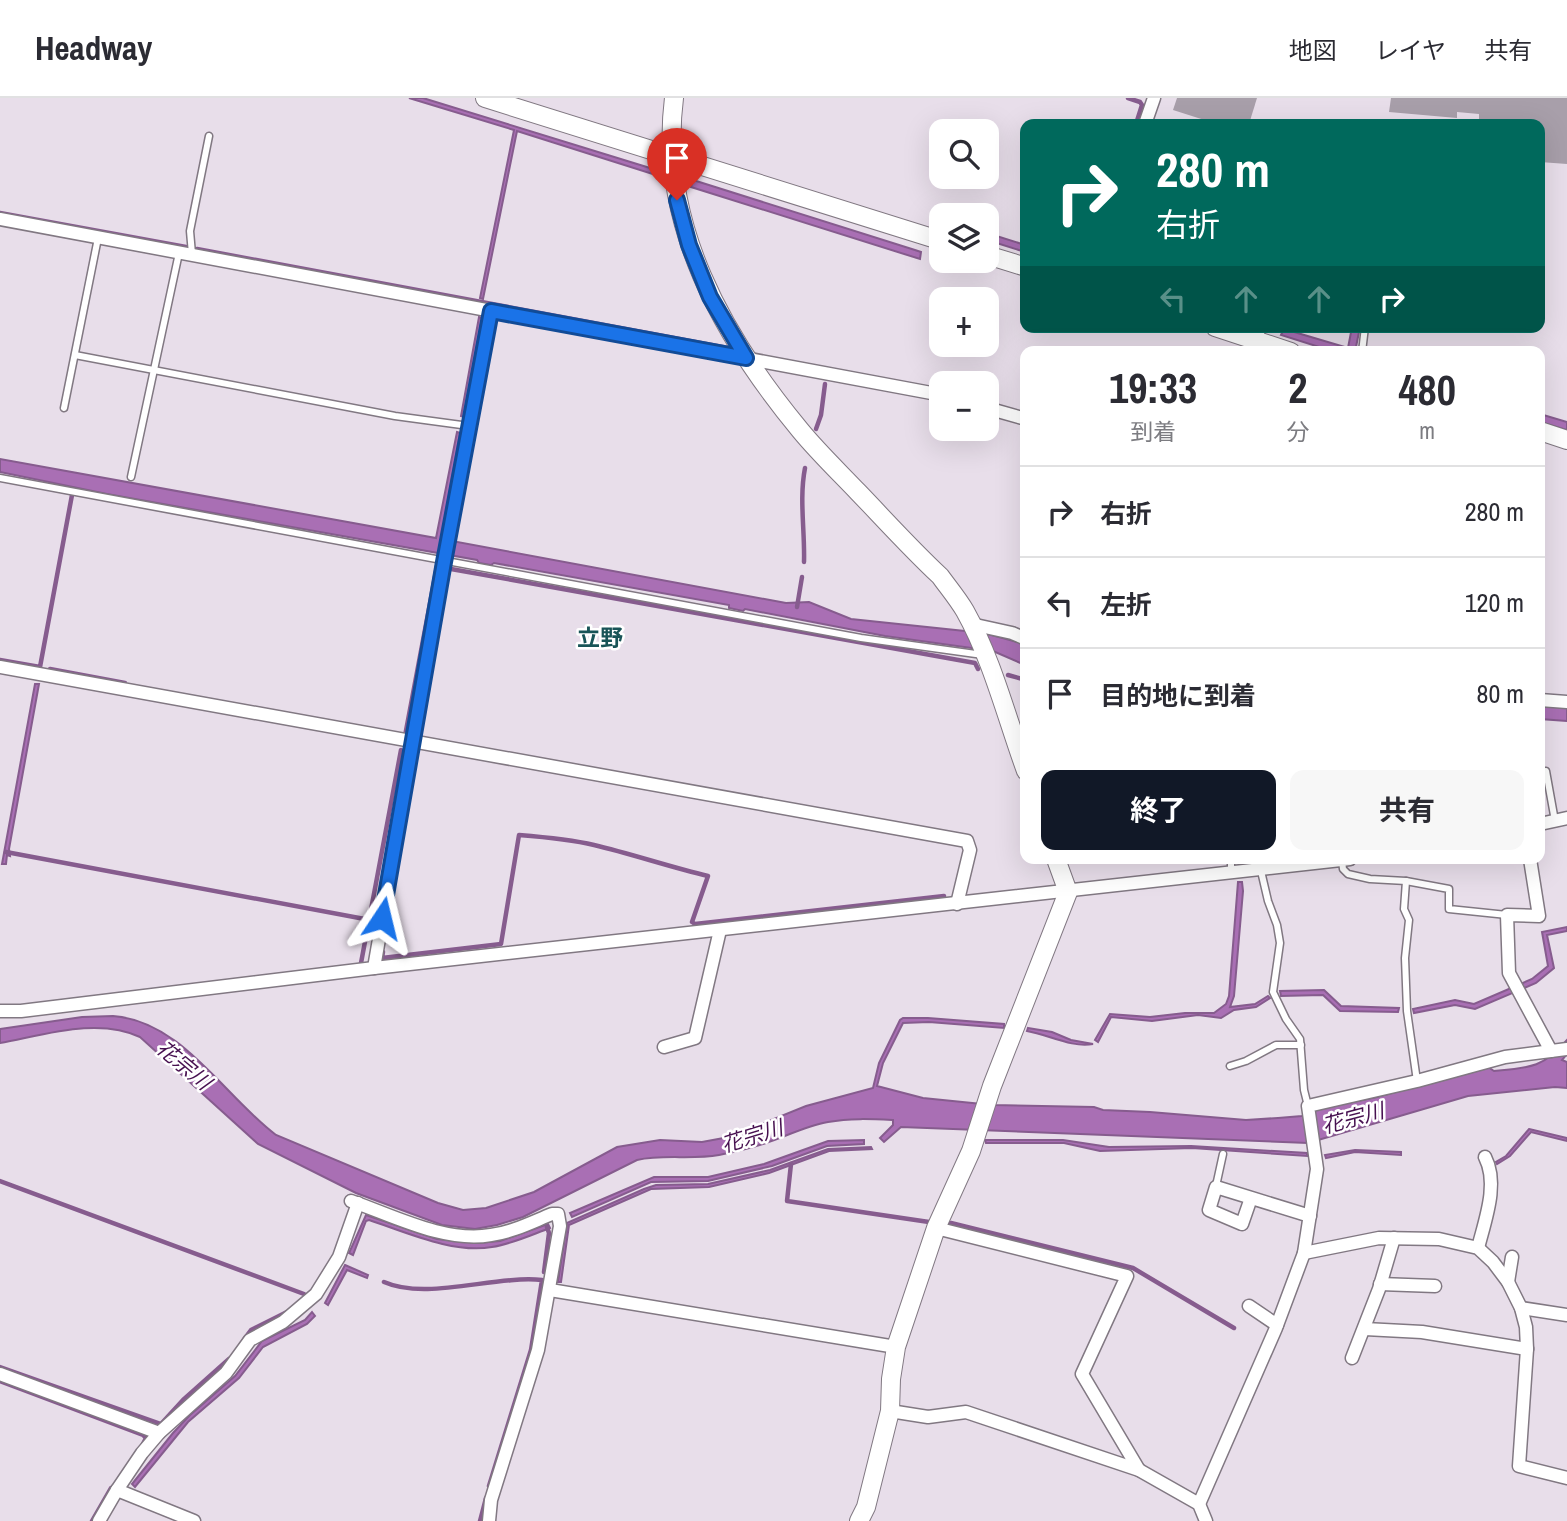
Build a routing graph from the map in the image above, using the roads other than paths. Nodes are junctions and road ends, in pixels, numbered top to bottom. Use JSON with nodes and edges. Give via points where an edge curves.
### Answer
{"nodes":[{"id":1,"x":485,"y":98,"type":"edge"},
{"id":2,"x":674,"y":98,"type":"edge"},
{"id":3,"x":1154,"y":98,"type":"edge"},
{"id":4,"x":1147,"y":119,"type":"edge"},
{"id":5,"x":209,"y":136,"type":"dead end"},
{"id":6,"x":672,"y":156,"type":"junction"},
{"id":7,"x":0,"y":219,"type":"edge"},
{"id":8,"x":929,"y":237,"type":"edge"},
{"id":9,"x":98,"y":238,"type":"junction"},
{"id":10,"x":179,"y":253,"type":"junction"},
{"id":11,"x":192,"y":255,"type":"junction"},
{"id":12,"x":999,"y":259,"type":"edge"},
{"id":13,"x":1020,"y":265,"type":"edge"},
{"id":14,"x":491,"y":311,"type":"junction"},
{"id":15,"x":1261,"y":334,"type":"edge"},
{"id":16,"x":1281,"y":346,"type":"edge"},
{"id":17,"x":75,"y":355,"type":"junction"},
{"id":18,"x":746,"y":358,"type":"junction"},
{"id":19,"x":154,"y":370,"type":"junction"},
{"id":20,"x":929,"y":393,"type":"edge"},
{"id":21,"x":64,"y":408,"type":"dead end"},
{"id":22,"x":999,"y":411,"type":"edge"},
{"id":23,"x":1020,"y":417,"type":"edge"},
{"id":24,"x":469,"y":426,"type":"junction"},
{"id":25,"x":1545,"y":433,"type":"edge"},
{"id":26,"x":1567,"y":440,"type":"edge"},
{"id":27,"x":131,"y":477,"type":"dead end"},
{"id":28,"x":0,"y":478,"type":"edge"},
{"id":29,"x":445,"y":559,"type":"junction"},
{"id":30,"x":971,"y":624,"type":"junction"},
{"id":31,"x":1020,"y":636,"type":"edge"},
{"id":32,"x":984,"y":655,"type":"junction"},
{"id":33,"x":0,"y":667,"type":"edge"},
{"id":34,"x":1545,"y":700,"type":"edge"},
{"id":35,"x":1567,"y":702,"type":"edge"},
{"id":36,"x":413,"y":742,"type":"junction"},
{"id":37,"x":1020,"y":754,"type":"edge"},
{"id":38,"x":1546,"y":771,"type":"dead end"},
{"id":39,"x":1561,"y":820,"type":"edge"},
{"id":40,"x":1058,"y":864,"type":"edge"},
{"id":41,"x":1230,"y":864,"type":"edge"},
{"id":42,"x":1314,"y":864,"type":"edge"},
{"id":43,"x":1344,"y":864,"type":"edge"},
{"id":44,"x":1531,"y":864,"type":"edge"},
{"id":45,"x":1261,"y":871,"type":"junction"},
{"id":46,"x":1231,"y":873,"type":"junction"},
{"id":47,"x":1406,"y":881,"type":"junction"},
{"id":48,"x":1068,"y":892,"type":"junction"},
{"id":49,"x":957,"y":904,"type":"junction"},
{"id":50,"x":1507,"y":915,"type":"junction"},
{"id":51,"x":720,"y":930,"type":"junction"},
{"id":52,"x":374,"y":968,"type":"junction"},
{"id":53,"x":0,"y":1011,"type":"edge"},
{"id":54,"x":1301,"y":1045,"type":"junction"},
{"id":55,"x":664,"y":1047,"type":"dead end"},
{"id":56,"x":1567,"y":1049,"type":"edge"},
{"id":57,"x":1551,"y":1051,"type":"junction"},
{"id":58,"x":1230,"y":1066,"type":"dead end"},
{"id":59,"x":1417,"y":1081,"type":"junction"},
{"id":60,"x":1308,"y":1106,"type":"junction"},
{"id":61,"x":1223,"y":1154,"type":"dead end"},
{"id":62,"x":1485,"y":1157,"type":"dead end"},
{"id":63,"x":1216,"y":1186,"type":"junction"},
{"id":64,"x":1251,"y":1198,"type":"junction"},
{"id":65,"x":1310,"y":1216,"type":"junction"},
{"id":66,"x":936,"y":1228,"type":"junction"},
{"id":67,"x":1394,"y":1238,"type":"junction"},
{"id":68,"x":1478,"y":1248,"type":"junction"},
{"id":69,"x":1304,"y":1253,"type":"junction"},
{"id":70,"x":1512,"y":1257,"type":"dead end"},
{"id":71,"x":1508,"y":1282,"type":"junction"},
{"id":72,"x":1380,"y":1284,"type":"junction"},
{"id":73,"x":1435,"y":1286,"type":"dead end"},
{"id":74,"x":550,"y":1290,"type":"junction"},
{"id":75,"x":1249,"y":1306,"type":"dead end"},
{"id":76,"x":1521,"y":1308,"type":"junction"},
{"id":77,"x":1567,"y":1315,"type":"edge"},
{"id":78,"x":1277,"y":1325,"type":"junction"},
{"id":79,"x":1365,"y":1329,"type":"junction"},
{"id":80,"x":897,"y":1347,"type":"junction"},
{"id":81,"x":1527,"y":1349,"type":"junction"},
{"id":82,"x":1352,"y":1358,"type":"dead end"},
{"id":83,"x":0,"y":1374,"type":"edge"},
{"id":84,"x":890,"y":1411,"type":"junction"},
{"id":85,"x":159,"y":1433,"type":"junction"},
{"id":86,"x":1139,"y":1470,"type":"junction"},
{"id":87,"x":1567,"y":1478,"type":"edge"},
{"id":88,"x":117,"y":1490,"type":"junction"},
{"id":89,"x":1199,"y":1504,"type":"junction"},
{"id":90,"x":99,"y":1521,"type":"edge"},
{"id":91,"x":194,"y":1521,"type":"edge"},
{"id":92,"x":489,"y":1521,"type":"edge"},
{"id":93,"x":859,"y":1521,"type":"edge"},
{"id":94,"x":1206,"y":1521,"type":"edge"}],
"edges":[{"from":1,"to":6,"type":"street"},
{"from":2,"to":6,"type":"street"},
{"from":3,"to":4,"type":"street"},
{"from":5,"to":11,"type":"lane","via":[[190,231]]},
{"from":6,"to":8,"type":"street"},
{"from":6,"to":18,"type":"street","via":[[689,245],[710,297]]},
{"from":7,"to":9,"type":"street"},
{"from":9,"to":10,"type":"street"},
{"from":9,"to":17,"type":"lane"},
{"from":10,"to":11,"type":"street"},
{"from":10,"to":19,"type":"lane"},
{"from":11,"to":14,"type":"street"},
{"from":12,"to":13,"type":"street"},
{"from":14,"to":18,"type":"street"},
{"from":14,"to":24,"type":"street"},
{"from":15,"to":16,"type":"street"},
{"from":17,"to":19,"type":"lane"},
{"from":17,"to":21,"type":"lane"},
{"from":18,"to":20,"type":"street"},
{"from":18,"to":30,"type":"street","via":[[801,432],[940,576]]},
{"from":19,"to":24,"type":"lane"},
{"from":19,"to":27,"type":"lane"},
{"from":22,"to":23,"type":"street"},
{"from":24,"to":29,"type":"street"},
{"from":25,"to":26,"type":"street"},
{"from":28,"to":29,"type":"lane"},
{"from":29,"to":32,"type":"lane","via":[[861,638]]},
{"from":29,"to":36,"type":"street"},
{"from":30,"to":31,"type":"street"},
{"from":30,"to":32,"type":"street"},
{"from":32,"to":37,"type":"street"},
{"from":33,"to":36,"type":"street"},
{"from":34,"to":35,"type":"street"},
{"from":36,"to":49,"type":"street","via":[[967,841],[970,850]]},
{"from":36,"to":52,"type":"street"},
{"from":38,"to":39,"type":"lane"},
{"from":40,"to":48,"type":"street"},
{"from":41,"to":46,"type":"lane"},
{"from":42,"to":45,"type":"street"},
{"from":43,"to":47,"type":"lane","via":[[1348,874]]},
{"from":44,"to":50,"type":"street","via":[[1539,916]]},
{"from":45,"to":46,"type":"street"},
{"from":45,"to":54,"type":"lane","via":[[1280,943],[1273,992]]},
{"from":46,"to":48,"type":"street"},
{"from":47,"to":50,"type":"lane","via":[[1449,889],[1449,909]]},
{"from":47,"to":59,"type":"lane","via":[[1407,1012]]},
{"from":48,"to":49,"type":"street"},
{"from":48,"to":66,"type":"street","via":[[971,1151]]},
{"from":49,"to":51,"type":"street"},
{"from":50,"to":57,"type":"street","via":[[1509,973]]},
{"from":51,"to":52,"type":"street"},
{"from":51,"to":55,"type":"street","via":[[695,1038]]},
{"from":52,"to":53,"type":"street"},
{"from":54,"to":58,"type":"lane","via":[[1276,1045]]},
{"from":54,"to":60,"type":"lane"},
{"from":56,"to":57,"type":"street"},
{"from":57,"to":59,"type":"street","via":[[1504,1057]]},
{"from":59,"to":60,"type":"street"},
{"from":60,"to":65,"type":"street","via":[[1317,1169]]},
{"from":61,"to":63,"type":"lane"},
{"from":62,"to":68,"type":"street","via":[[1492,1177]]},
{"from":63,"to":64,"type":"street"},
{"from":63,"to":64,"type":"street","via":[[1209,1210],[1242,1224]]},
{"from":64,"to":65,"type":"street"},
{"from":65,"to":69,"type":"street"},
{"from":66,"to":80,"type":"street"},
{"from":66,"to":86,"type":"street","via":[[1127,1276],[1082,1374]]},
{"from":67,"to":68,"type":"street","via":[[1439,1239]]},
{"from":67,"to":69,"type":"street"},
{"from":67,"to":72,"type":"street"},
{"from":68,"to":71,"type":"street"},
{"from":69,"to":78,"type":"street"},
{"from":70,"to":71,"type":"street"},
{"from":71,"to":76,"type":"street"},
{"from":72,"to":73,"type":"street"},
{"from":72,"to":79,"type":"street"},
{"from":74,"to":80,"type":"street"},
{"from":74,"to":85,"type":"street","via":[[558,1214],[490,1236],[468,1236],[437,1231],[355,1202],[339,1257],[316,1294],[284,1322],[250,1340],[226,1373]]},
{"from":74,"to":92,"type":"street","via":[[538,1350],[491,1500]]},
{"from":75,"to":78,"type":"street"},
{"from":76,"to":77,"type":"street"},
{"from":76,"to":81,"type":"street"},
{"from":78,"to":89,"type":"street"},
{"from":79,"to":81,"type":"street","via":[[1422,1332]]},
{"from":79,"to":82,"type":"street"},
{"from":80,"to":84,"type":"street"},
{"from":81,"to":87,"type":"street","via":[[1519,1466]]},
{"from":83,"to":85,"type":"street"},
{"from":84,"to":86,"type":"street","via":[[928,1417],[966,1412]]},
{"from":84,"to":93,"type":"street"},
{"from":85,"to":88,"type":"street"},
{"from":86,"to":89,"type":"street"},
{"from":88,"to":90,"type":"street"},
{"from":88,"to":91,"type":"street"},
{"from":89,"to":94,"type":"street"}]}
